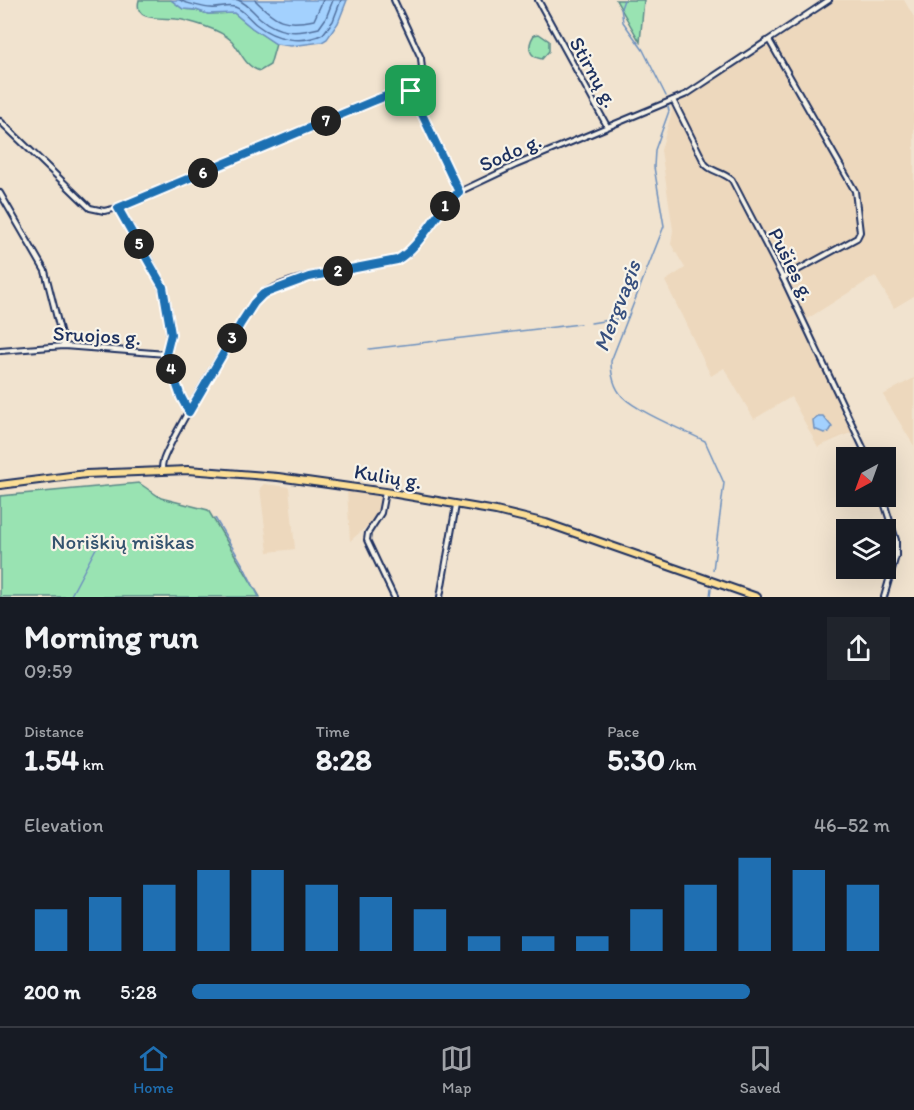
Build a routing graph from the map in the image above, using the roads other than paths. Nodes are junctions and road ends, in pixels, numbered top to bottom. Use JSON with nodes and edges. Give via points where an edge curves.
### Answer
{"nodes":[{"id":1,"x":394,"y":0,"type":"edge"},
{"id":2,"x":538,"y":0,"type":"edge"},
{"id":3,"x":829,"y":0,"type":"edge"},
{"id":4,"x":769,"y":40,"type":"junction"},
{"id":5,"x":411,"y":91,"type":"junction"},
{"id":6,"x":673,"y":100,"type":"junction"},
{"id":7,"x":0,"y":120,"type":"edge"},
{"id":8,"x":607,"y":126,"type":"junction"},
{"id":9,"x":459,"y":192,"type":"junction"},
{"id":10,"x":0,"y":193,"type":"edge"},
{"id":11,"x":118,"y":208,"type":"junction"},
{"id":12,"x":783,"y":278,"type":"junction"},
{"id":13,"x":64,"y":346,"type":"junction"},
{"id":14,"x":0,"y":351,"type":"edge"},
{"id":15,"x":166,"y":354,"type":"junction"},
{"id":16,"x":189,"y":412,"type":"junction"},
{"id":17,"x":863,"y":447,"type":"edge"},
{"id":18,"x":162,"y":470,"type":"junction"},
{"id":19,"x":0,"y":485,"type":"edge"},
{"id":20,"x":385,"y":492,"type":"junction"},
{"id":21,"x":456,"y":504,"type":"junction"},
{"id":22,"x":886,"y":507,"type":"edge"},
{"id":23,"x":394,"y":597,"type":"edge"},
{"id":24,"x":440,"y":597,"type":"edge"},
{"id":25,"x":758,"y":597,"type":"edge"},
{"id":26,"x":884,"y":597,"type":"edge"}],
"edges":[{"from":1,"to":5,"type":"street","via":[[421,58],[422,69]]},
{"from":2,"to":8,"type":"street","name":"Stirnų g."},
{"from":3,"to":4,"type":"street","name":"Sodo g."},
{"from":4,"to":6,"type":"street","name":"Sodo g."},
{"from":4,"to":12,"type":"street","via":[[855,191],[860,231],[857,237]]},
{"from":5,"to":9,"type":"street"},
{"from":5,"to":11,"type":"street","via":[[391,94]]},
{"from":6,"to":8,"type":"street","name":"Sodo g."},
{"from":6,"to":12,"type":"street","name":"Pušies g.","via":[[705,164],[732,180]]},
{"from":7,"to":11,"type":"street","via":[[90,208]]},
{"from":8,"to":9,"type":"street","name":"Sodo g."},
{"from":9,"to":16,"type":"street","name":"Sodo g.","via":[[408,253],[397,260],[309,277],[263,294],[241,323]]},
{"from":10,"to":13,"type":"street","via":[[45,271]]},
{"from":11,"to":15,"type":"street","via":[[163,287],[171,334]]},
{"from":12,"to":17,"type":"street","name":"Pušies g."},
{"from":13,"to":14,"type":"street","name":"Sruojos g."},
{"from":13,"to":15,"type":"street","name":"Sruojos g."},
{"from":15,"to":16,"type":"street","name":"Sruojos g."},
{"from":16,"to":18,"type":"street","name":"Sodo g."},
{"from":18,"to":19,"type":"main road","name":"Kulių g.","via":[[86,474]]},
{"from":18,"to":20,"type":"main road","name":"Kulių g.","via":[[278,477]]},
{"from":20,"to":21,"type":"main road","name":"Kulių g."},
{"from":20,"to":23,"type":"street","via":[[381,513],[367,540]]},
{"from":21,"to":24,"type":"street"},
{"from":21,"to":25,"type":"main road","name":"Kulių g.","via":[[557,526]]},
{"from":22,"to":26,"type":"street","via":[[896,540],[896,556]]}]}
